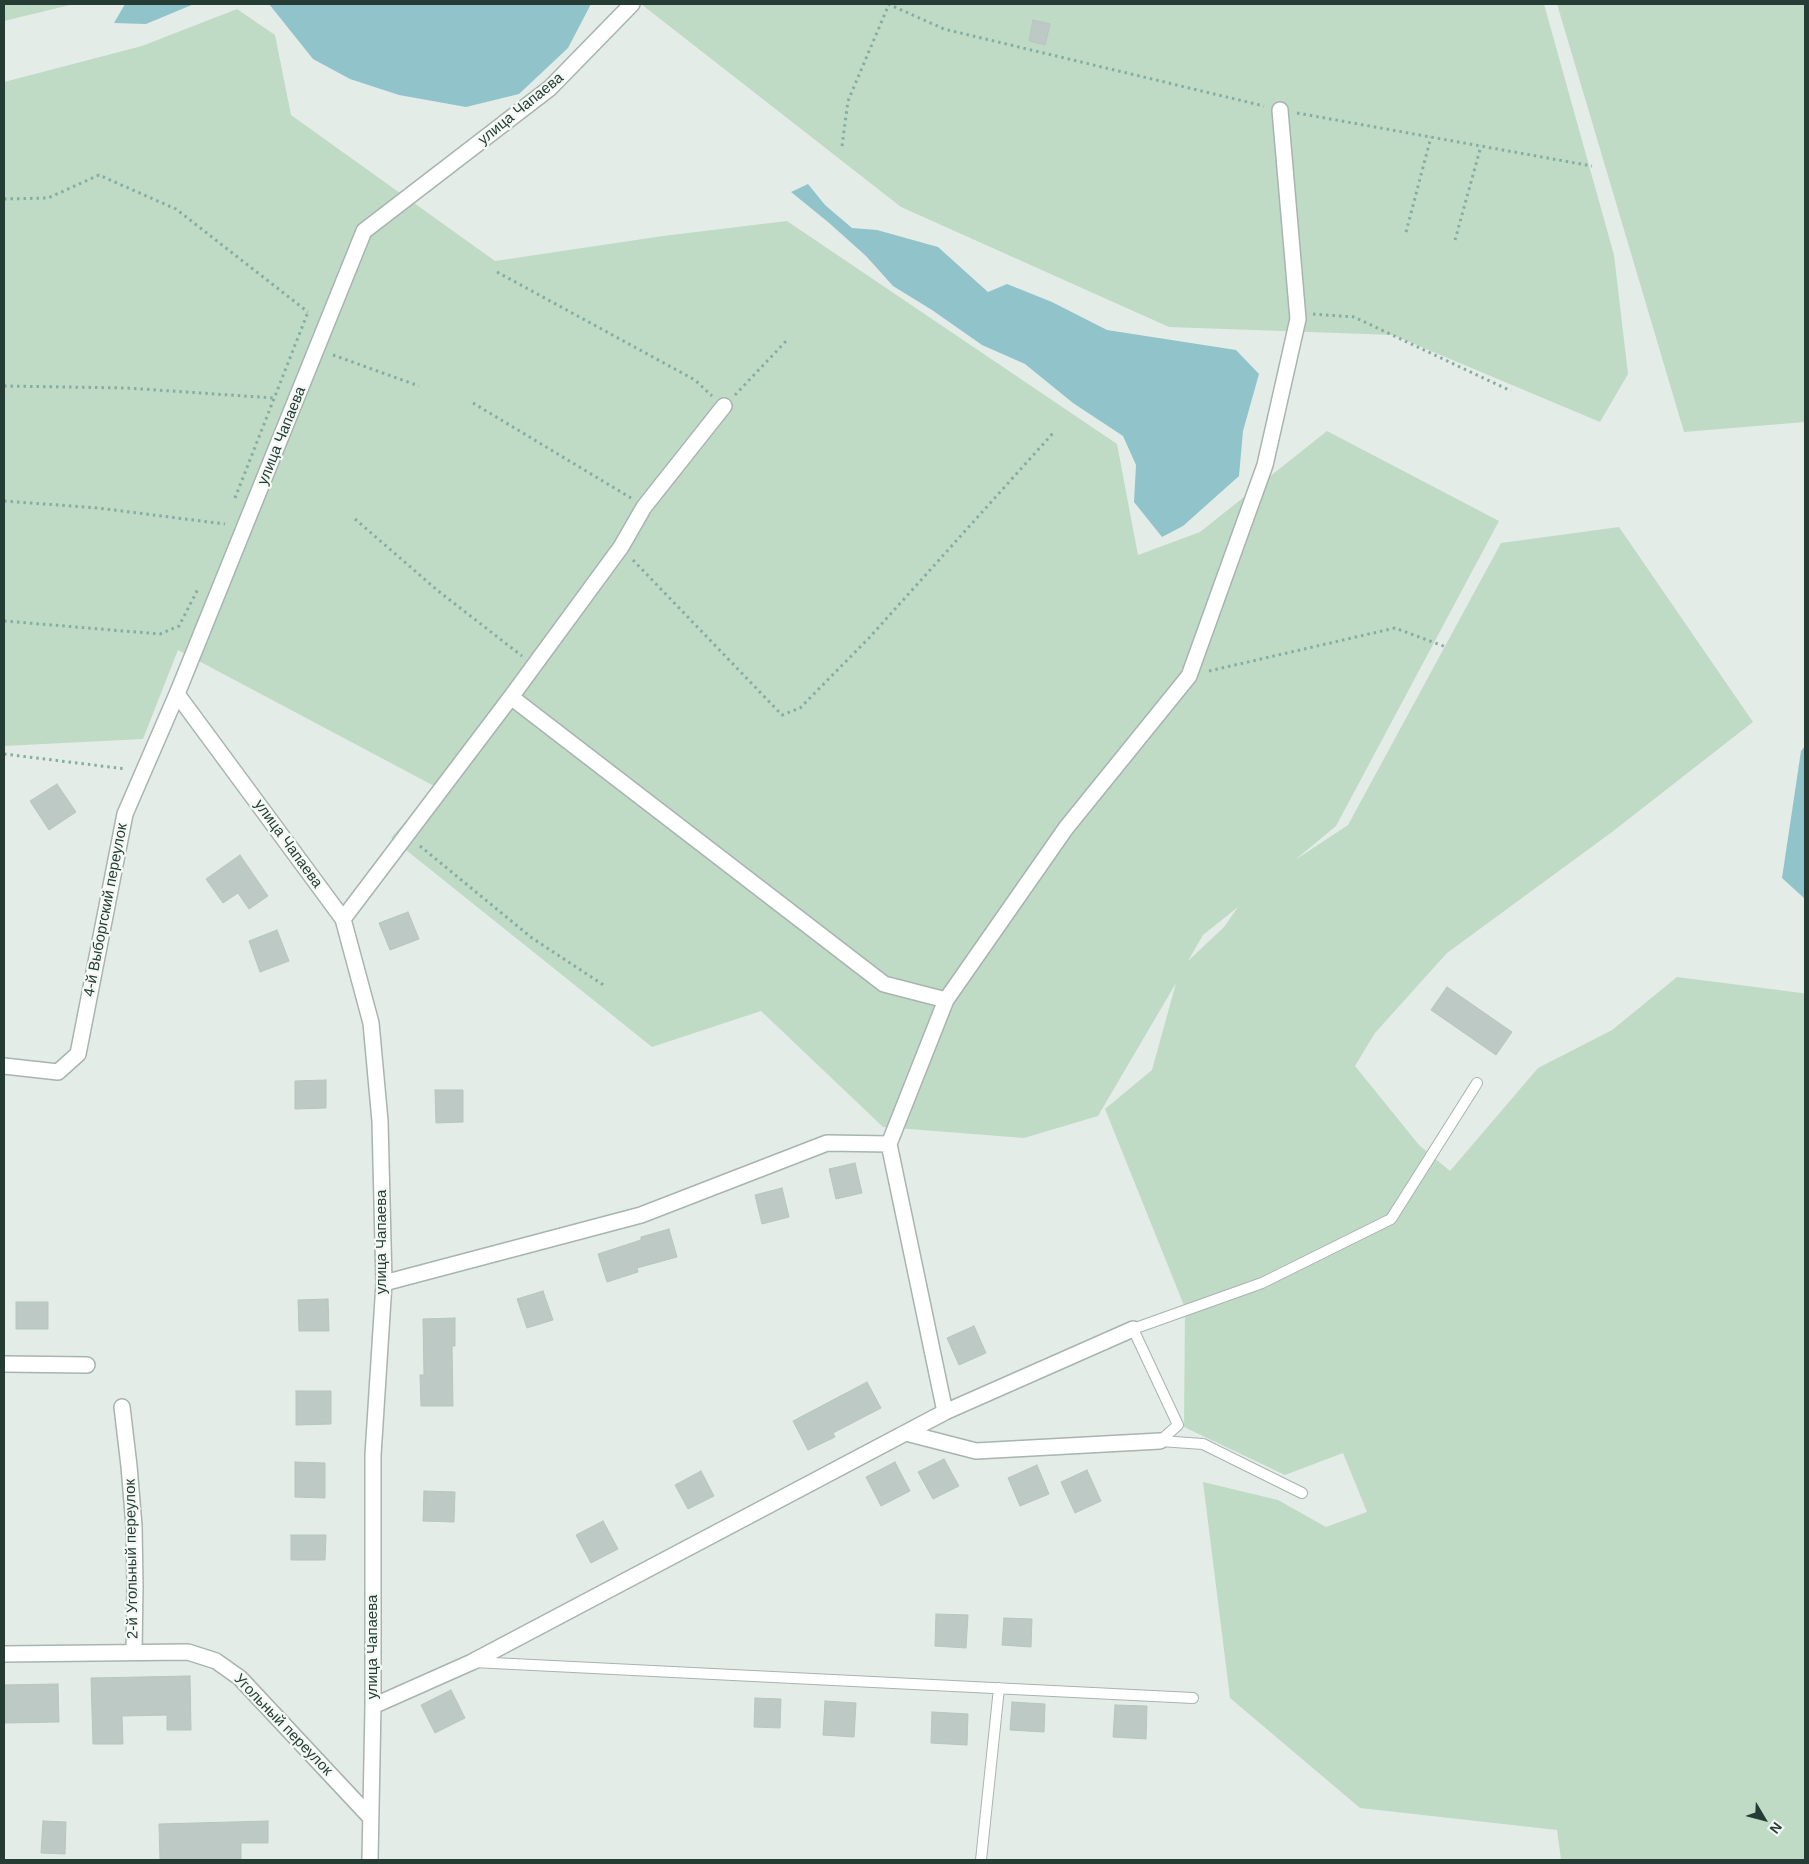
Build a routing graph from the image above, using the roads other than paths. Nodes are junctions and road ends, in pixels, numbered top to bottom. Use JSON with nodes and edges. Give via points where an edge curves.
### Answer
{"nodes":[{"id":1,"x":632,"y":4,"type":"edge"},
{"id":2,"x":1280,"y":110,"type":"road end"},
{"id":3,"x":724,"y":406,"type":"road end"},
{"id":4,"x":177,"y":694,"type":"junction"},
{"id":5,"x":511,"y":697,"type":"junction"},
{"id":6,"x":343,"y":919,"type":"junction"},
{"id":7,"x":946,"y":1000,"type":"junction"},
{"id":8,"x":4,"y":1066,"type":"edge"},
{"id":9,"x":1478,"y":1083,"type":"dead end"},
{"id":10,"x":889,"y":1144,"type":"junction"},
{"id":11,"x":384,"y":1283,"type":"junction"},
{"id":12,"x":1133,"y":1329,"type":"junction"},
{"id":13,"x":4,"y":1364,"type":"edge"},
{"id":14,"x":87,"y":1365,"type":"dead end"},
{"id":15,"x":122,"y":1407,"type":"dead end"},
{"id":16,"x":945,"y":1412,"type":"junction"},
{"id":17,"x":906,"y":1433,"type":"junction"},
{"id":18,"x":1160,"y":1440,"type":"junction"},
{"id":19,"x":1302,"y":1492,"type":"dead end"},
{"id":20,"x":134,"y":1652,"type":"junction"},
{"id":21,"x":4,"y":1654,"type":"edge"},
{"id":22,"x":472,"y":1662,"type":"junction"},
{"id":23,"x":999,"y":1688,"type":"junction"},
{"id":24,"x":1193,"y":1698,"type":"dead end"},
{"id":25,"x":373,"y":1706,"type":"junction"},
{"id":26,"x":370,"y":1817,"type":"junction"},
{"id":27,"x":370,"y":1860,"type":"edge"},
{"id":28,"x":981,"y":1860,"type":"edge"}],
"edges":[{"from":1,"to":4,"type":"street","name":"улица Чапаева","via":[[550,88],[364,231]]},
{"from":2,"to":7,"type":"street","via":[[1298,319],[1265,465],[1189,676],[1066,828]]},
{"from":3,"to":5,"type":"street","via":[[644,506],[621,547]]},
{"from":4,"to":6,"type":"street","name":"улица Чапаева"},
{"from":4,"to":8,"type":"street","name":"4-й Выборгский переулок","via":[[125,814],[78,1054],[58,1072]]},
{"from":5,"to":6,"type":"street"},
{"from":5,"to":7,"type":"street","via":[[884,984]]},
{"from":6,"to":11,"type":"street","name":"улица Чапаева","via":[[371,1023],[380,1121]]},
{"from":7,"to":10,"type":"street"},
{"from":9,"to":12,"type":"lane","via":[[1391,1219],[1262,1283]]},
{"from":10,"to":11,"type":"street","via":[[827,1143],[641,1214]]},
{"from":10,"to":16,"type":"street"},
{"from":11,"to":25,"type":"street","name":"улица Чапаева","via":[[372,1455]]},
{"from":12,"to":16,"type":"street"},
{"from":12,"to":18,"type":"lane","via":[[1178,1425]]},
{"from":13,"to":14,"type":"street"},
{"from":15,"to":20,"type":"street","name":"2-й Угольный переулок","via":[[134,1526]]},
{"from":16,"to":17,"type":"street"},
{"from":17,"to":18,"type":"street","via":[[976,1451]]},
{"from":17,"to":22,"type":"street"},
{"from":18,"to":19,"type":"lane","via":[[1203,1444]]},
{"from":20,"to":21,"type":"street","name":"Угольный переулок"},
{"from":20,"to":26,"type":"street","name":"Угольный переулок","via":[[188,1652],[204,1655],[229,1668]]},
{"from":22,"to":23,"type":"lane"},
{"from":22,"to":25,"type":"street"},
{"from":23,"to":24,"type":"lane"},
{"from":23,"to":28,"type":"lane"},
{"from":25,"to":26,"type":"street","name":"улица Чапаева"},
{"from":26,"to":27,"type":"street","name":"улица Чапаева"}]}
